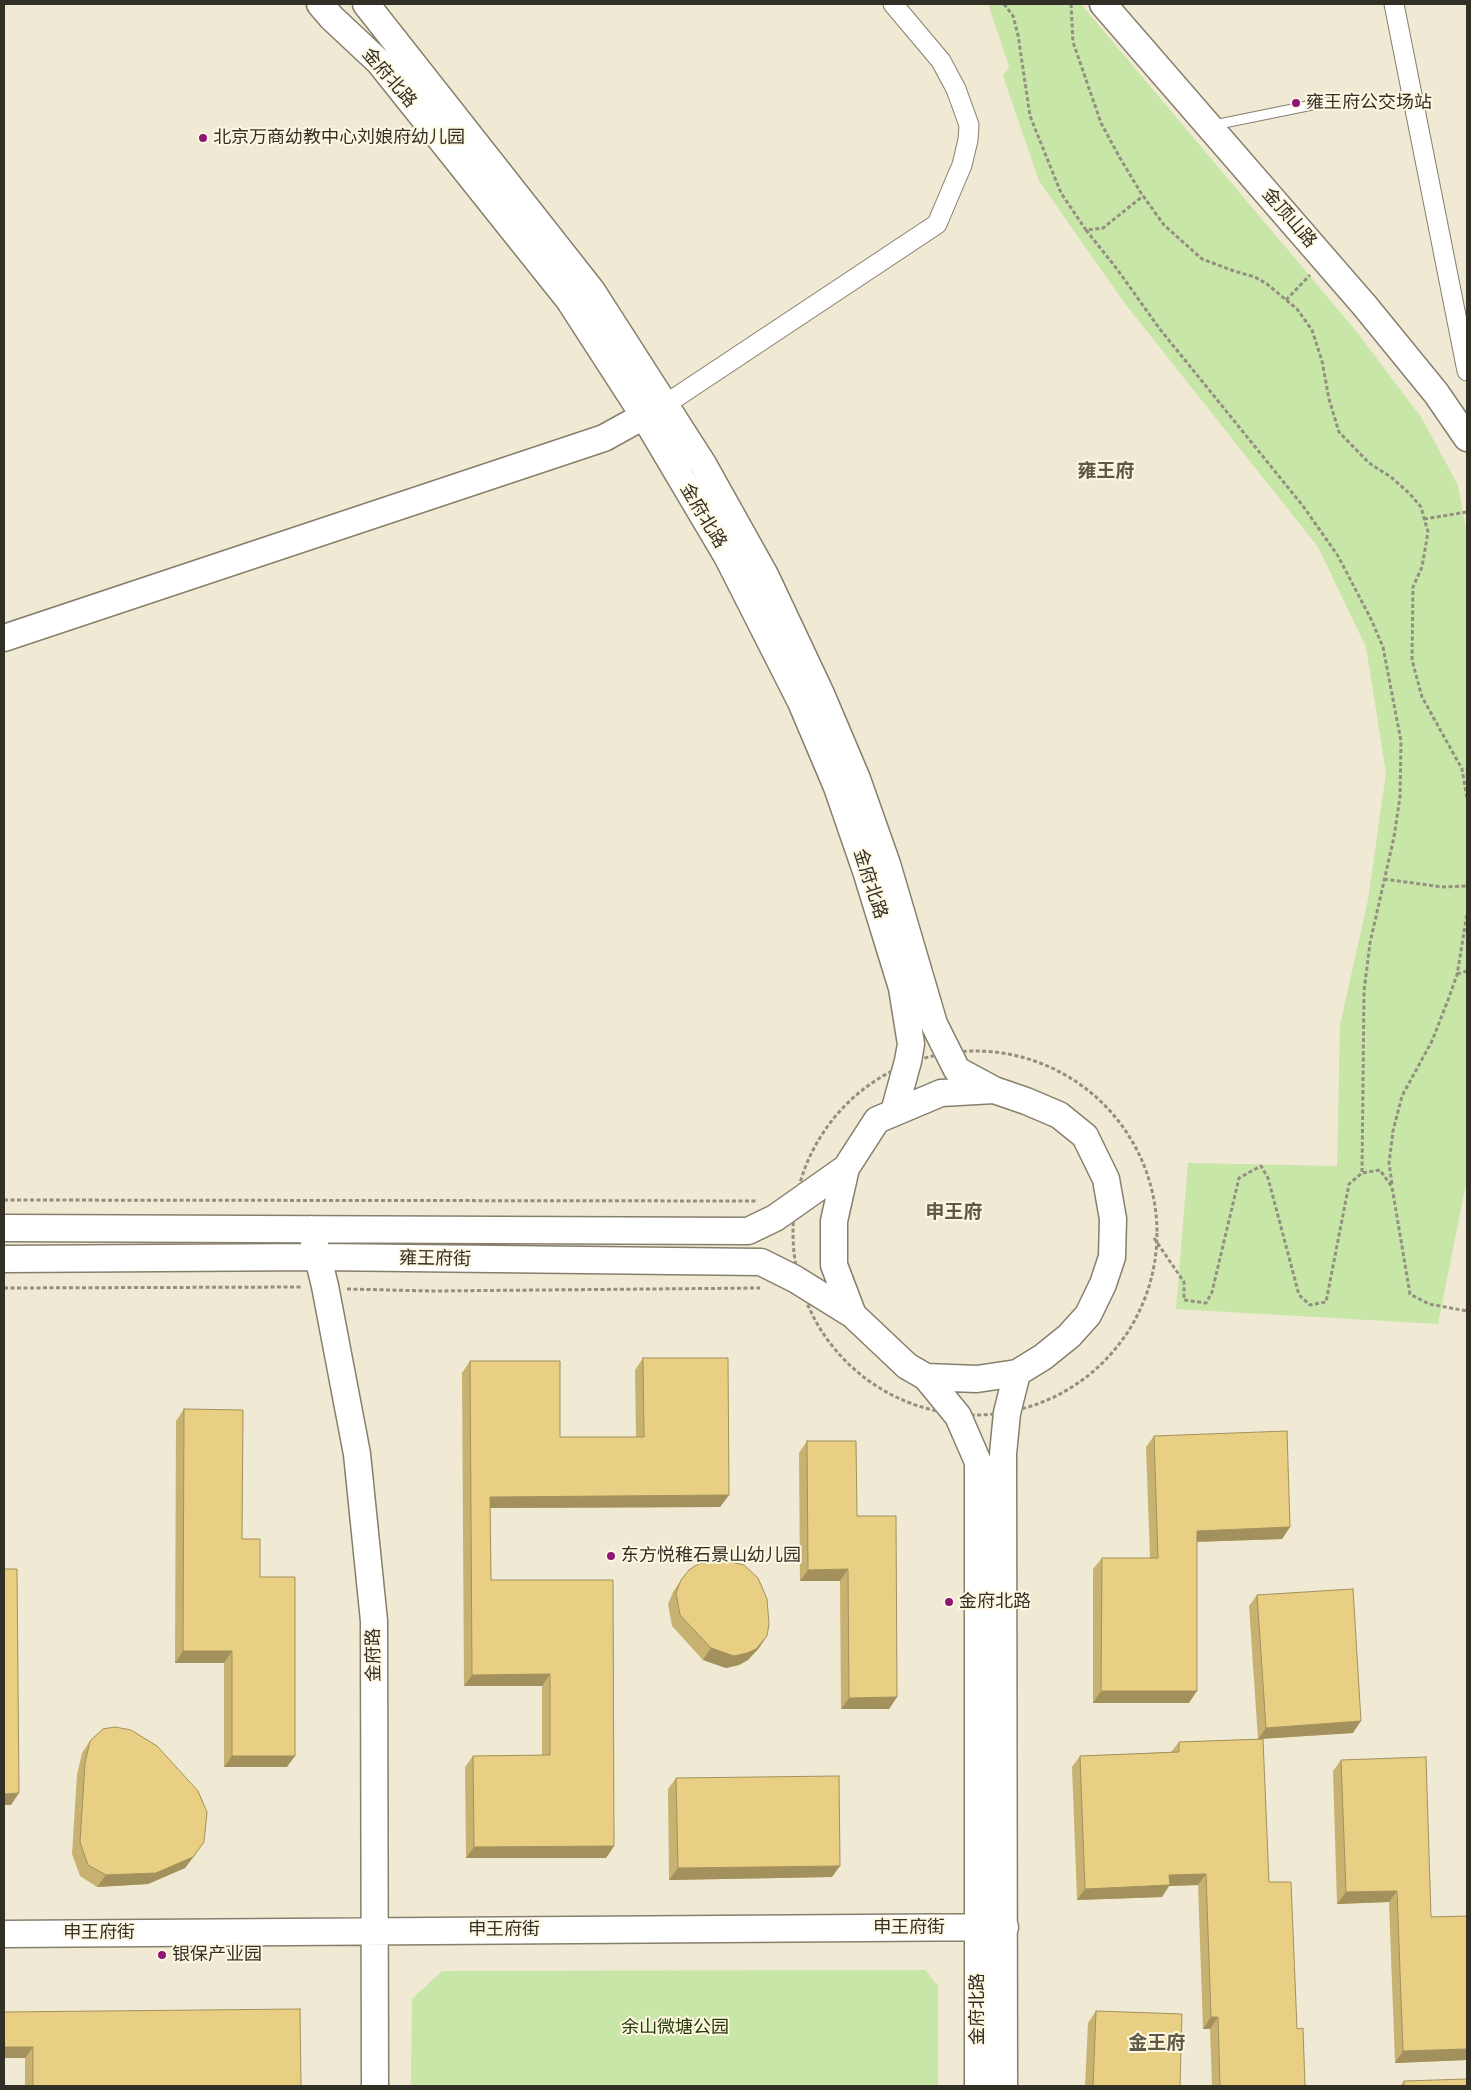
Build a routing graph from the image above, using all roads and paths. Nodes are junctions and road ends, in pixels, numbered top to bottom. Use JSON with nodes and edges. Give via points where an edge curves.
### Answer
{"nodes":[{"id":1,"x":320,"y":4,"type":"edge"},
{"id":2,"x":366,"y":4,"type":"edge"},
{"id":3,"x":893,"y":4,"type":"edge"},
{"id":4,"x":1004,"y":4,"type":"edge"},
{"id":5,"x":1070,"y":4,"type":"edge"},
{"id":6,"x":1103,"y":4,"type":"edge"},
{"id":7,"x":1394,"y":4,"type":"edge"},
{"id":8,"x":1327,"y":102,"type":"dead end"},
{"id":9,"x":1209,"y":125,"type":"junction"},
{"id":10,"x":1143,"y":196,"type":"junction"},
{"id":11,"x":1086,"y":230,"type":"junction"},
{"id":12,"x":1324,"y":259,"type":"junction"},
{"id":13,"x":1286,"y":300,"type":"junction"},
{"id":14,"x":1467,"y":371,"type":"edge"},
{"id":15,"x":655,"y":410,"type":"junction"},
{"id":16,"x":1467,"y":438,"type":"edge"},
{"id":17,"x":1467,"y":512,"type":"edge"},
{"id":18,"x":1424,"y":518,"type":"junction"},
{"id":19,"x":4,"y":638,"type":"edge"},
{"id":20,"x":1467,"y":798,"type":"edge"},
{"id":21,"x":1384,"y":879,"type":"junction"},
{"id":22,"x":1467,"y":886,"type":"edge"},
{"id":23,"x":1467,"y":914,"type":"edge"},
{"id":24,"x":1467,"y":971,"type":"edge"},
{"id":25,"x":1457,"y":975,"type":"junction"},
{"id":26,"x":947,"y":1052,"type":"junction"},
{"id":27,"x":908,"y":1061,"type":"junction"},
{"id":28,"x":994,"y":1090,"type":"junction"},
{"id":29,"x":894,"y":1112,"type":"junction"},
{"id":30,"x":838,"y":1121,"type":"dead end"},
{"id":31,"x":822,"y":1145,"type":"dead end"},
{"id":32,"x":846,"y":1168,"type":"junction"},
{"id":33,"x":1362,"y":1173,"type":"junction"},
{"id":34,"x":1392,"y":1187,"type":"junction"},
{"id":35,"x":4,"y":1200,"type":"edge"},
{"id":36,"x":795,"y":1203,"type":"junction"},
{"id":37,"x":4,"y":1228,"type":"edge"},
{"id":38,"x":311,"y":1229,"type":"junction"},
{"id":39,"x":1153,"y":1237,"type":"junction"},
{"id":40,"x":318,"y":1257,"type":"junction"},
{"id":41,"x":4,"y":1259,"type":"edge"},
{"id":42,"x":325,"y":1286,"type":"junction"},
{"id":43,"x":4,"y":1288,"type":"edge"},
{"id":44,"x":763,"y":1288,"type":"dead end"},
{"id":45,"x":799,"y":1292,"type":"junction"},
{"id":46,"x":1467,"y":1311,"type":"edge"},
{"id":47,"x":853,"y":1315,"type":"junction"},
{"id":48,"x":1017,"y":1372,"type":"junction"},
{"id":49,"x":926,"y":1377,"type":"junction"},
{"id":50,"x":1007,"y":1413,"type":"junction"},
{"id":51,"x":958,"y":1416,"type":"junction"},
{"id":52,"x":978,"y":1927,"type":"junction"},
{"id":53,"x":1005,"y":1927,"type":"junction"},
{"id":54,"x":374,"y":1931,"type":"junction"},
{"id":55,"x":4,"y":1934,"type":"edge"},
{"id":56,"x":375,"y":2086,"type":"edge"},
{"id":57,"x":978,"y":2086,"type":"edge"},
{"id":58,"x":1004,"y":2086,"type":"edge"}],
"edges":[{"from":1,"to":15,"type":"main road","name":"金府北路","via":[[379,62]]},
{"from":2,"to":15,"type":"main road","name":"金府北路","via":[[592,292]]},
{"from":3,"to":15,"type":"street","via":[[941,61],[956,89],[969,125],[962,165],[937,224]]},
{"from":4,"to":11,"type":"path","via":[[1013,16],[1018,35],[1030,116],[1061,193]]},
{"from":5,"to":10,"type":"path","via":[[1073,42],[1101,123]]},
{"from":6,"to":9,"type":"main road","name":"金顶山路"},
{"from":7,"to":14,"type":"street"},
{"from":8,"to":9,"type":"lane"},
{"from":9,"to":12,"type":"main road","name":"金顶山路"},
{"from":10,"to":11,"type":"path","via":[[1103,228]]},
{"from":10,"to":13,"type":"path","via":[[1164,225],[1202,258],[1255,277]]},
{"from":11,"to":21,"type":"path","via":[[1159,328],[1303,506],[1338,556],[1371,619],[1383,647],[1402,740],[1400,797]]},
{"from":12,"to":13,"type":"path"},
{"from":12,"to":16,"type":"main road","name":"金顶山路","via":[[1436,393]]},
{"from":13,"to":18,"type":"path","via":[[1312,330],[1339,432],[1369,463],[1410,494],[1421,507]]},
{"from":15,"to":19,"type":"main road","via":[[604,438]]},
{"from":15,"to":26,"type":"main road","name":"金府北路","via":[[703,464],[765,575],[821,694],[888,864],[934,1024]]},
{"from":15,"to":27,"type":"main road","name":"金府北路","via":[[801,702],[837,787],[902,988],[911,1044]]},
{"from":17,"to":18,"type":"path"},
{"from":18,"to":20,"type":"path","via":[[1428,532],[1422,567],[1413,587],[1412,660],[1422,697],[1462,769]]},
{"from":21,"to":22,"type":"path","via":[[1442,887]]},
{"from":21,"to":33,"type":"path","via":[[1364,990]]},
{"from":23,"to":25,"type":"path"},
{"from":24,"to":25,"type":"path"},
{"from":25,"to":34,"type":"path","via":[[1432,1040],[1402,1096],[1389,1163]]},
{"from":26,"to":27,"type":"path"},
{"from":26,"to":28,"type":"main road","name":"金府北路","via":[[957,1070]]},
{"from":26,"to":39,"type":"path","via":[[1002,1049],[1053,1064],[1098,1092],[1132,1138],[1154,1199]]},
{"from":27,"to":29,"type":"main road","name":"金府北路"},
{"from":27,"to":30,"type":"path","via":[[861,1089]]},
{"from":28,"to":29,"type":"main road","via":[[941,1093]]},
{"from":28,"to":48,"type":"main road","via":[[1059,1115],[1085,1136],[1106,1179],[1114,1219],[1112,1257],[1088,1315],[1043,1357]]},
{"from":29,"to":32,"type":"main road","via":[[877,1120]]},
{"from":31,"to":36,"type":"path","via":[[810,1161]]},
{"from":32,"to":36,"type":"main road","name":"雍王府街"},
{"from":32,"to":47,"type":"main road","via":[[834,1220],[834,1265]]},
{"from":33,"to":34,"type":"path","via":[[1380,1170]]},
{"from":33,"to":39,"type":"path","via":[[1349,1184],[1326,1302],[1310,1305],[1299,1295],[1268,1178],[1261,1166],[1239,1178],[1212,1292],[1206,1303],[1184,1300],[1184,1282]]},
{"from":34,"to":46,"type":"path","via":[[1410,1294],[1429,1304]]},
{"from":35,"to":36,"type":"path"},
{"from":36,"to":38,"type":"main road","name":"雍王府街","via":[[775,1218],[748,1231]]},
{"from":36,"to":45,"type":"path","via":[[793,1243]]},
{"from":37,"to":38,"type":"main road","name":"雍王府街"},
{"from":38,"to":40,"type":"main road","name":"金府路"},
{"from":39,"to":50,"type":"path","via":[[1153,1251],[1135,1322],[1088,1379],[1042,1403]]},
{"from":40,"to":41,"type":"main road","name":"雍王府街"},
{"from":40,"to":42,"type":"main road","name":"金府路"},
{"from":40,"to":45,"type":"main road","name":"雍王府街","via":[[761,1262]]},
{"from":42,"to":43,"type":"path","name":"雍王府街"},
{"from":42,"to":44,"type":"path","name":"雍王府街","via":[[430,1291]]},
{"from":42,"to":54,"type":"main road","name":"金府路","via":[[357,1454],[374,1621]]},
{"from":45,"to":47,"type":"main road","name":"雍王府街"},
{"from":45,"to":51,"type":"path","via":[[818,1332],[865,1382],[923,1413]]},
{"from":47,"to":49,"type":"main road","via":[[907,1366]]},
{"from":48,"to":49,"type":"main road","via":[[978,1379]]},
{"from":48,"to":50,"type":"main road","name":"金府北路"},
{"from":49,"to":51,"type":"main road","name":"金府北路"},
{"from":50,"to":51,"type":"path"},
{"from":50,"to":53,"type":"main road","name":"金府北路","via":[[1003,1484]]},
{"from":51,"to":52,"type":"main road","name":"金府北路","via":[[978,1462]]},
{"from":52,"to":53,"type":"main road","name":"申王府街"},
{"from":52,"to":54,"type":"main road","name":"申王府街"},
{"from":52,"to":57,"type":"main road","name":"金府北路"},
{"from":53,"to":58,"type":"main road","name":"金府北路"},
{"from":54,"to":55,"type":"main road","name":"申王府街"},
{"from":54,"to":56,"type":"main road","name":"金府路"}]}
